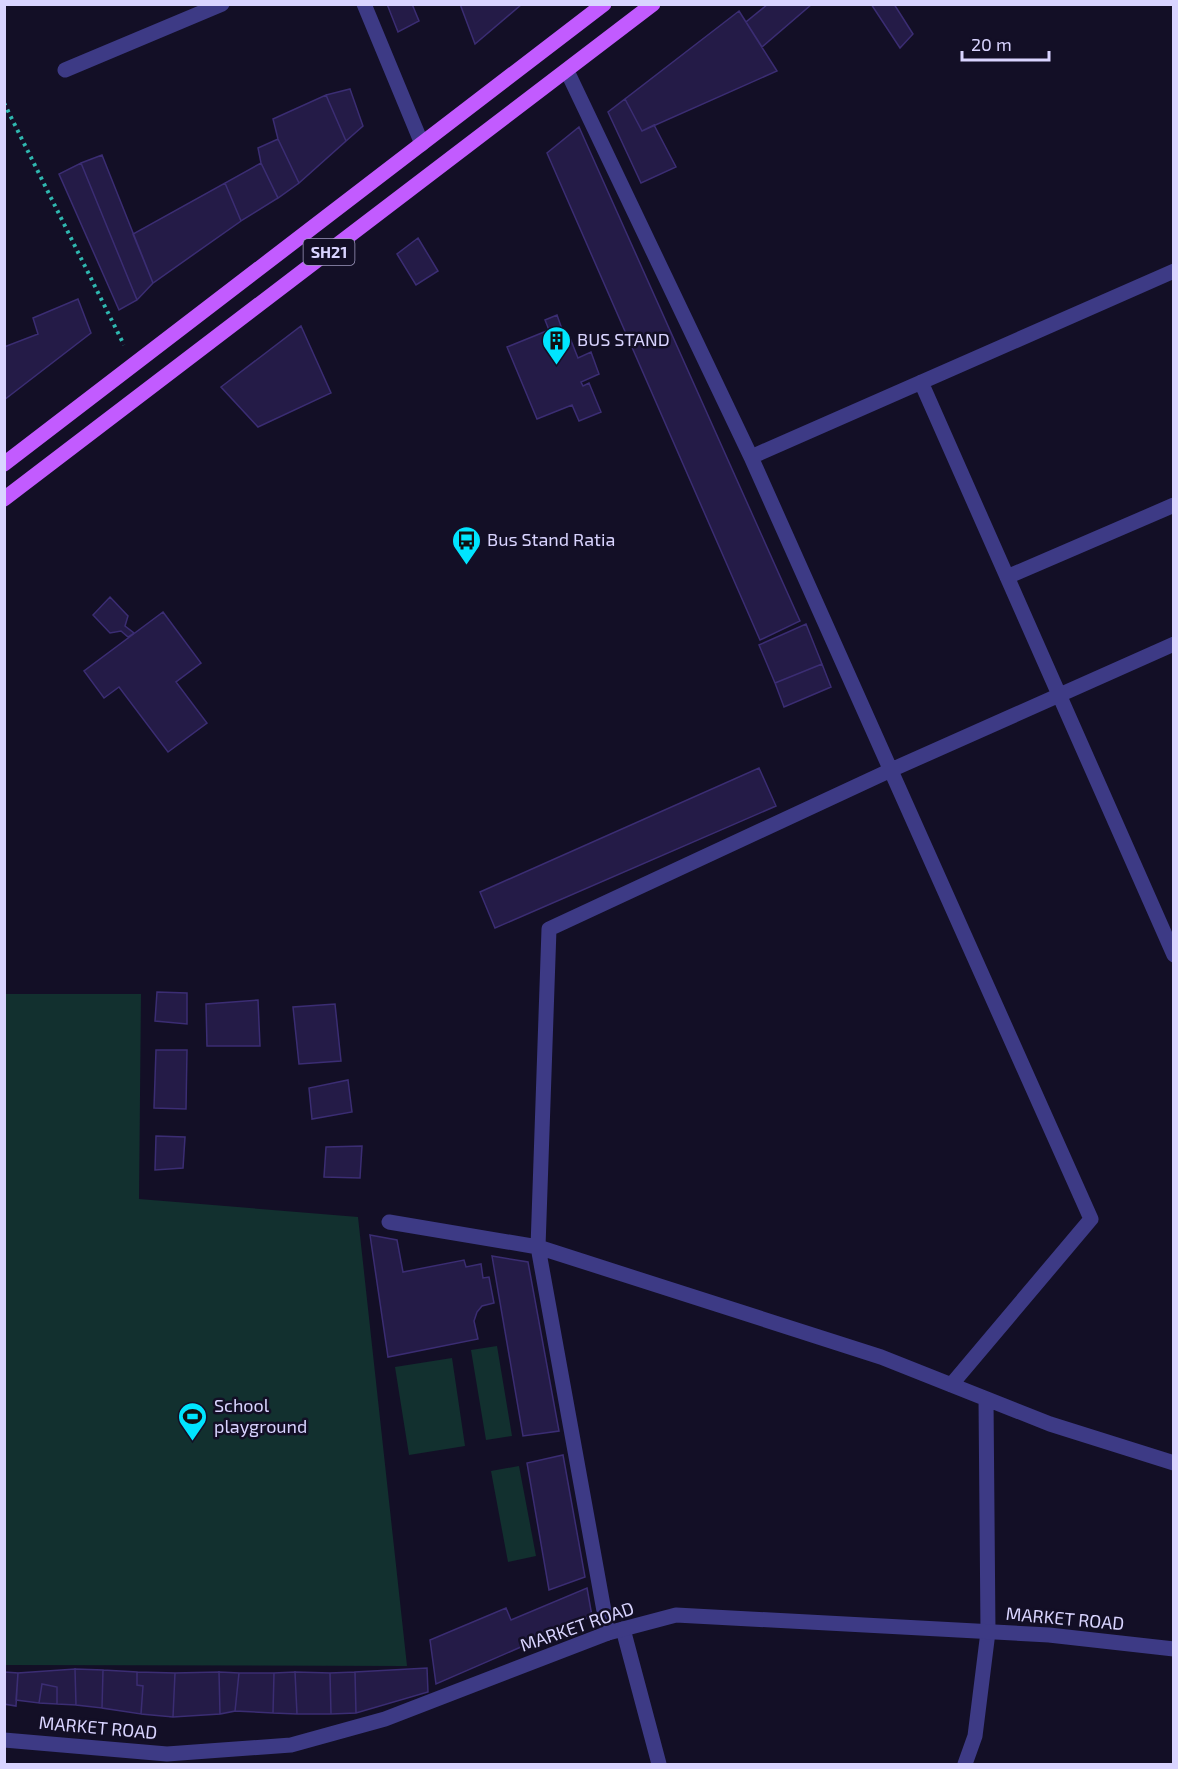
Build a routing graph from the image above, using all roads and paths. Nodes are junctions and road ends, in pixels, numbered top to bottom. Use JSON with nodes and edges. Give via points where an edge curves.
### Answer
{"nodes":[{"id":1,"x":222,"y":4,"type":"edge"},
{"id":2,"x":364,"y":4,"type":"edge"},
{"id":3,"x":604,"y":4,"type":"edge"},
{"id":4,"x":653,"y":4,"type":"edge"},
{"id":5,"x":65,"y":70,"type":"dead end"},
{"id":6,"x":567,"y":71,"type":"junction"},
{"id":7,"x":4,"y":103,"type":"edge"},
{"id":8,"x":422,"y":144,"type":"junction"},
{"id":9,"x":1173,"y":271,"type":"edge"},
{"id":10,"x":134,"y":365,"type":"junction"},
{"id":11,"x":921,"y":382,"type":"junction"},
{"id":12,"x":751,"y":457,"type":"junction"},
{"id":13,"x":4,"y":464,"type":"edge"},
{"id":14,"x":4,"y":499,"type":"edge"},
{"id":15,"x":1173,"y":505,"type":"edge"},
{"id":16,"x":1007,"y":577,"type":"junction"},
{"id":17,"x":1173,"y":644,"type":"edge"},
{"id":18,"x":1059,"y":696,"type":"junction"},
{"id":19,"x":891,"y":770,"type":"junction"},
{"id":20,"x":1173,"y":955,"type":"edge"},
{"id":21,"x":389,"y":1222,"type":"dead end"},
{"id":22,"x":538,"y":1247,"type":"junction"},
{"id":23,"x":951,"y":1385,"type":"junction"},
{"id":24,"x":986,"y":1399,"type":"junction"},
{"id":25,"x":1173,"y":1462,"type":"edge"},
{"id":26,"x":616,"y":1631,"type":"junction"},
{"id":27,"x":988,"y":1632,"type":"junction"},
{"id":28,"x":1173,"y":1649,"type":"edge"},
{"id":29,"x":4,"y":1740,"type":"edge"},
{"id":30,"x":659,"y":1764,"type":"edge"},
{"id":31,"x":965,"y":1764,"type":"edge"}],
"edges":[{"from":1,"to":5,"type":"street"},
{"from":2,"to":8,"type":"street"},
{"from":3,"to":8,"type":"main road","number":"SH21"},
{"from":4,"to":6,"type":"main road","number":"SH21"},
{"from":6,"to":12,"type":"street"},
{"from":6,"to":14,"type":"main road","number":"SH21"},
{"from":7,"to":10,"type":"path"},
{"from":8,"to":10,"type":"main road","number":"SH21"},
{"from":9,"to":11,"type":"street"},
{"from":10,"to":13,"type":"main road","number":"SH21"},
{"from":11,"to":12,"type":"street"},
{"from":11,"to":16,"type":"street"},
{"from":12,"to":19,"type":"street"},
{"from":15,"to":16,"type":"street"},
{"from":16,"to":18,"type":"street"},
{"from":17,"to":18,"type":"street"},
{"from":18,"to":19,"type":"street"},
{"from":18,"to":20,"type":"street"},
{"from":19,"to":22,"type":"street","via":[[549,929]]},
{"from":19,"to":23,"type":"street","via":[[1091,1219]]},
{"from":21,"to":22,"type":"street"},
{"from":22,"to":23,"type":"street","via":[[881,1357]]},
{"from":22,"to":26,"type":"street"},
{"from":23,"to":24,"type":"street"},
{"from":24,"to":25,"type":"street","via":[[1050,1424]]},
{"from":24,"to":27,"type":"street"},
{"from":26,"to":27,"type":"street","name":"MARKET ROAD","via":[[676,1615]]},
{"from":26,"to":29,"type":"street","name":"MARKET ROAD","via":[[385,1719],[291,1745],[168,1754]]},
{"from":26,"to":30,"type":"street"},
{"from":27,"to":28,"type":"street","name":"MARKET ROAD"},
{"from":27,"to":31,"type":"street","via":[[975,1736]]}]}
